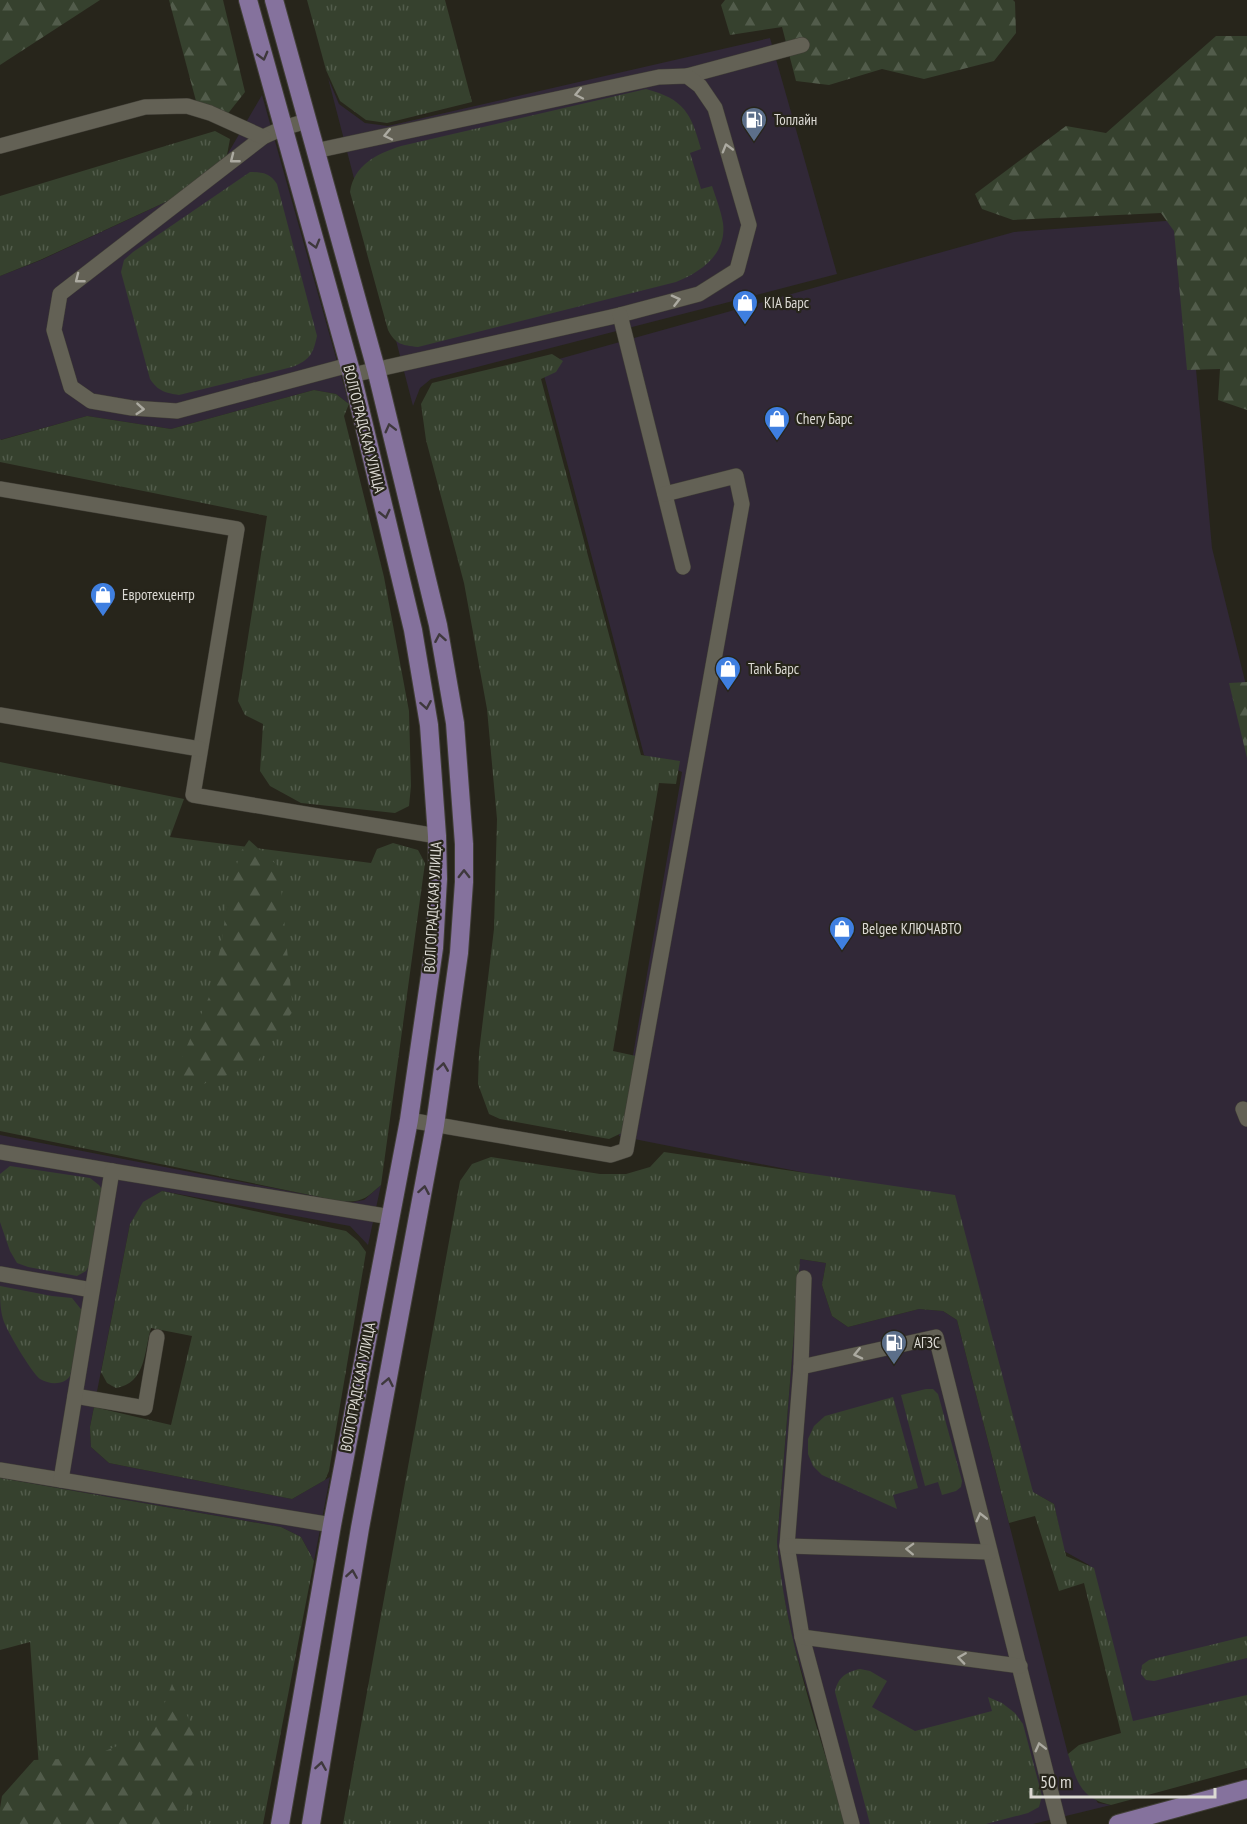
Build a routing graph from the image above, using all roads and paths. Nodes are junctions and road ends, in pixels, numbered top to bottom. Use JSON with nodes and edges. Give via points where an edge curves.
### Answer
{"nodes":[{"id":1,"x":248,"y":0,"type":"edge"},
{"id":2,"x":274,"y":0,"type":"edge"},
{"id":3,"x":802,"y":45,"type":"dead end"},
{"id":4,"x":687,"y":76,"type":"junction"},
{"id":5,"x":307,"y":121,"type":"junction"},
{"id":6,"x":283,"y":128,"type":"junction"},
{"id":7,"x":263,"y":137,"type":"junction"},
{"id":8,"x":0,"y":146,"type":"edge"},
{"id":9,"x":315,"y":151,"type":"junction"},
{"id":10,"x":620,"y":315,"type":"junction"},
{"id":11,"x":376,"y":369,"type":"junction"},
{"id":12,"x":350,"y":370,"type":"junction"},
{"id":13,"x":0,"y":489,"type":"edge"},
{"id":14,"x":665,"y":494,"type":"junction"},
{"id":15,"x":683,"y":567,"type":"dead end"},
{"id":16,"x":0,"y":715,"type":"edge"},
{"id":17,"x":200,"y":749,"type":"junction"},
{"id":18,"x":437,"y":836,"type":"junction"},
{"id":19,"x":409,"y":1120,"type":"junction"},
{"id":20,"x":435,"y":1125,"type":"junction"},
{"id":21,"x":0,"y":1152,"type":"edge"},
{"id":22,"x":112,"y":1171,"type":"junction"},
{"id":23,"x":391,"y":1217,"type":"junction"},
{"id":24,"x":0,"y":1274,"type":"edge"},
{"id":25,"x":804,"y":1278,"type":"dead end"},
{"id":26,"x":92,"y":1290,"type":"junction"},
{"id":27,"x":157,"y":1337,"type":"dead end"},
{"id":28,"x":801,"y":1367,"type":"junction"},
{"id":29,"x":75,"y":1396,"type":"junction"},
{"id":30,"x":0,"y":1470,"type":"edge"},
{"id":31,"x":61,"y":1480,"type":"junction"},
{"id":32,"x":332,"y":1525,"type":"junction"},
{"id":33,"x":787,"y":1546,"type":"junction"},
{"id":34,"x":990,"y":1551,"type":"junction"},
{"id":35,"x":802,"y":1636,"type":"junction"},
{"id":36,"x":1020,"y":1666,"type":"junction"},
{"id":37,"x":1247,"y":1790,"type":"edge"},
{"id":38,"x":280,"y":1824,"type":"edge"},
{"id":39,"x":311,"y":1824,"type":"edge"},
{"id":40,"x":852,"y":1824,"type":"edge"},
{"id":41,"x":1059,"y":1824,"type":"edge"},
{"id":42,"x":1118,"y":1824,"type":"edge"}],
"edges":[{"from":1,"to":6,"type":"main road","name":"ВОЛГОГРАДСКАЯ УЛИЦА","one_way":true},
{"from":2,"to":5,"type":"main road","name":"ВОЛГОГРАДСКАЯ УЛИЦА"},
{"from":3,"to":4,"type":"lane"},
{"from":4,"to":9,"type":"lane","one_way":true,"via":[[659,77]]},
{"from":10,"to":4,"type":"lane","one_way":true,"via":[[699,294],[737,270],[749,225],[715,108],[700,86]]},
{"from":5,"to":6,"type":"lane"},
{"from":5,"to":9,"type":"main road","name":"ВОЛГОГРАДСКАЯ УЛИЦА"},
{"from":6,"to":7,"type":"lane"},
{"from":6,"to":12,"type":"main road","name":"ВОЛГОГРАДСКАЯ УЛИЦА","one_way":true},
{"from":7,"to":8,"type":"lane","via":[[187,106],[144,107]]},
{"from":7,"to":12,"type":"lane","one_way":true,"via":[[60,294],[54,330],[71,387],[91,401],[177,411]]},
{"from":9,"to":11,"type":"main road","name":"ВОЛГОГРАДСКАЯ УЛИЦА"},
{"from":10,"to":11,"type":"lane"},
{"from":10,"to":14,"type":"lane"},
{"from":11,"to":12,"type":"lane"},
{"from":20,"to":11,"type":"main road","name":"ВОЛГОГРАДСКАЯ УЛИЦА","one_way":true,"via":[[459,953],[464,882],[455,723],[438,625]]},
{"from":12,"to":18,"type":"main road","name":"ВОЛГОГРАДСКАЯ УЛИЦА","one_way":true,"via":[[413,630],[429,725]]},
{"from":13,"to":17,"type":"lane","via":[[237,529]]},
{"from":14,"to":15,"type":"lane"},
{"from":14,"to":20,"type":"lane","via":[[736,476],[741,504],[626,1150],[611,1155]]},
{"from":16,"to":17,"type":"lane"},
{"from":17,"to":18,"type":"lane","via":[[193,795]]},
{"from":18,"to":19,"type":"main road","name":"ВОЛГОГРАДСКАЯ УЛИЦА","via":[[434,948]]},
{"from":19,"to":20,"type":"lane"},
{"from":19,"to":23,"type":"main road","name":"ВОЛГОГРАДСКАЯ УЛИЦА"},
{"from":39,"to":20,"type":"main road","name":"ВОЛГОГРАДСКАЯ УЛИЦА","one_way":true,"via":[[360,1528]]},
{"from":21,"to":22,"type":"lane"},
{"from":22,"to":23,"type":"lane"},
{"from":22,"to":26,"type":"lane"},
{"from":23,"to":32,"type":"main road","name":"ВОЛГОГРАДСКАЯ УЛИЦА"},
{"from":24,"to":26,"type":"lane"},
{"from":25,"to":28,"type":"lane"},
{"from":26,"to":29,"type":"lane"},
{"from":27,"to":29,"type":"lane","via":[[146,1408]]},
{"from":28,"to":33,"type":"lane"},
{"from":34,"to":28,"type":"lane","one_way":true,"via":[[936,1337]]},
{"from":29,"to":31,"type":"lane"},
{"from":30,"to":31,"type":"lane"},
{"from":31,"to":32,"type":"lane"},
{"from":32,"to":38,"type":"main road","name":"ВОЛГОГРАДСКАЯ УЛИЦА"},
{"from":34,"to":33,"type":"lane","one_way":true},
{"from":33,"to":35,"type":"lane"},
{"from":34,"to":36,"type":"lane"},
{"from":36,"to":35,"type":"lane","one_way":true},
{"from":35,"to":40,"type":"lane"},
{"from":41,"to":36,"type":"lane","one_way":true},
{"from":37,"to":42,"type":"main road"}]}
